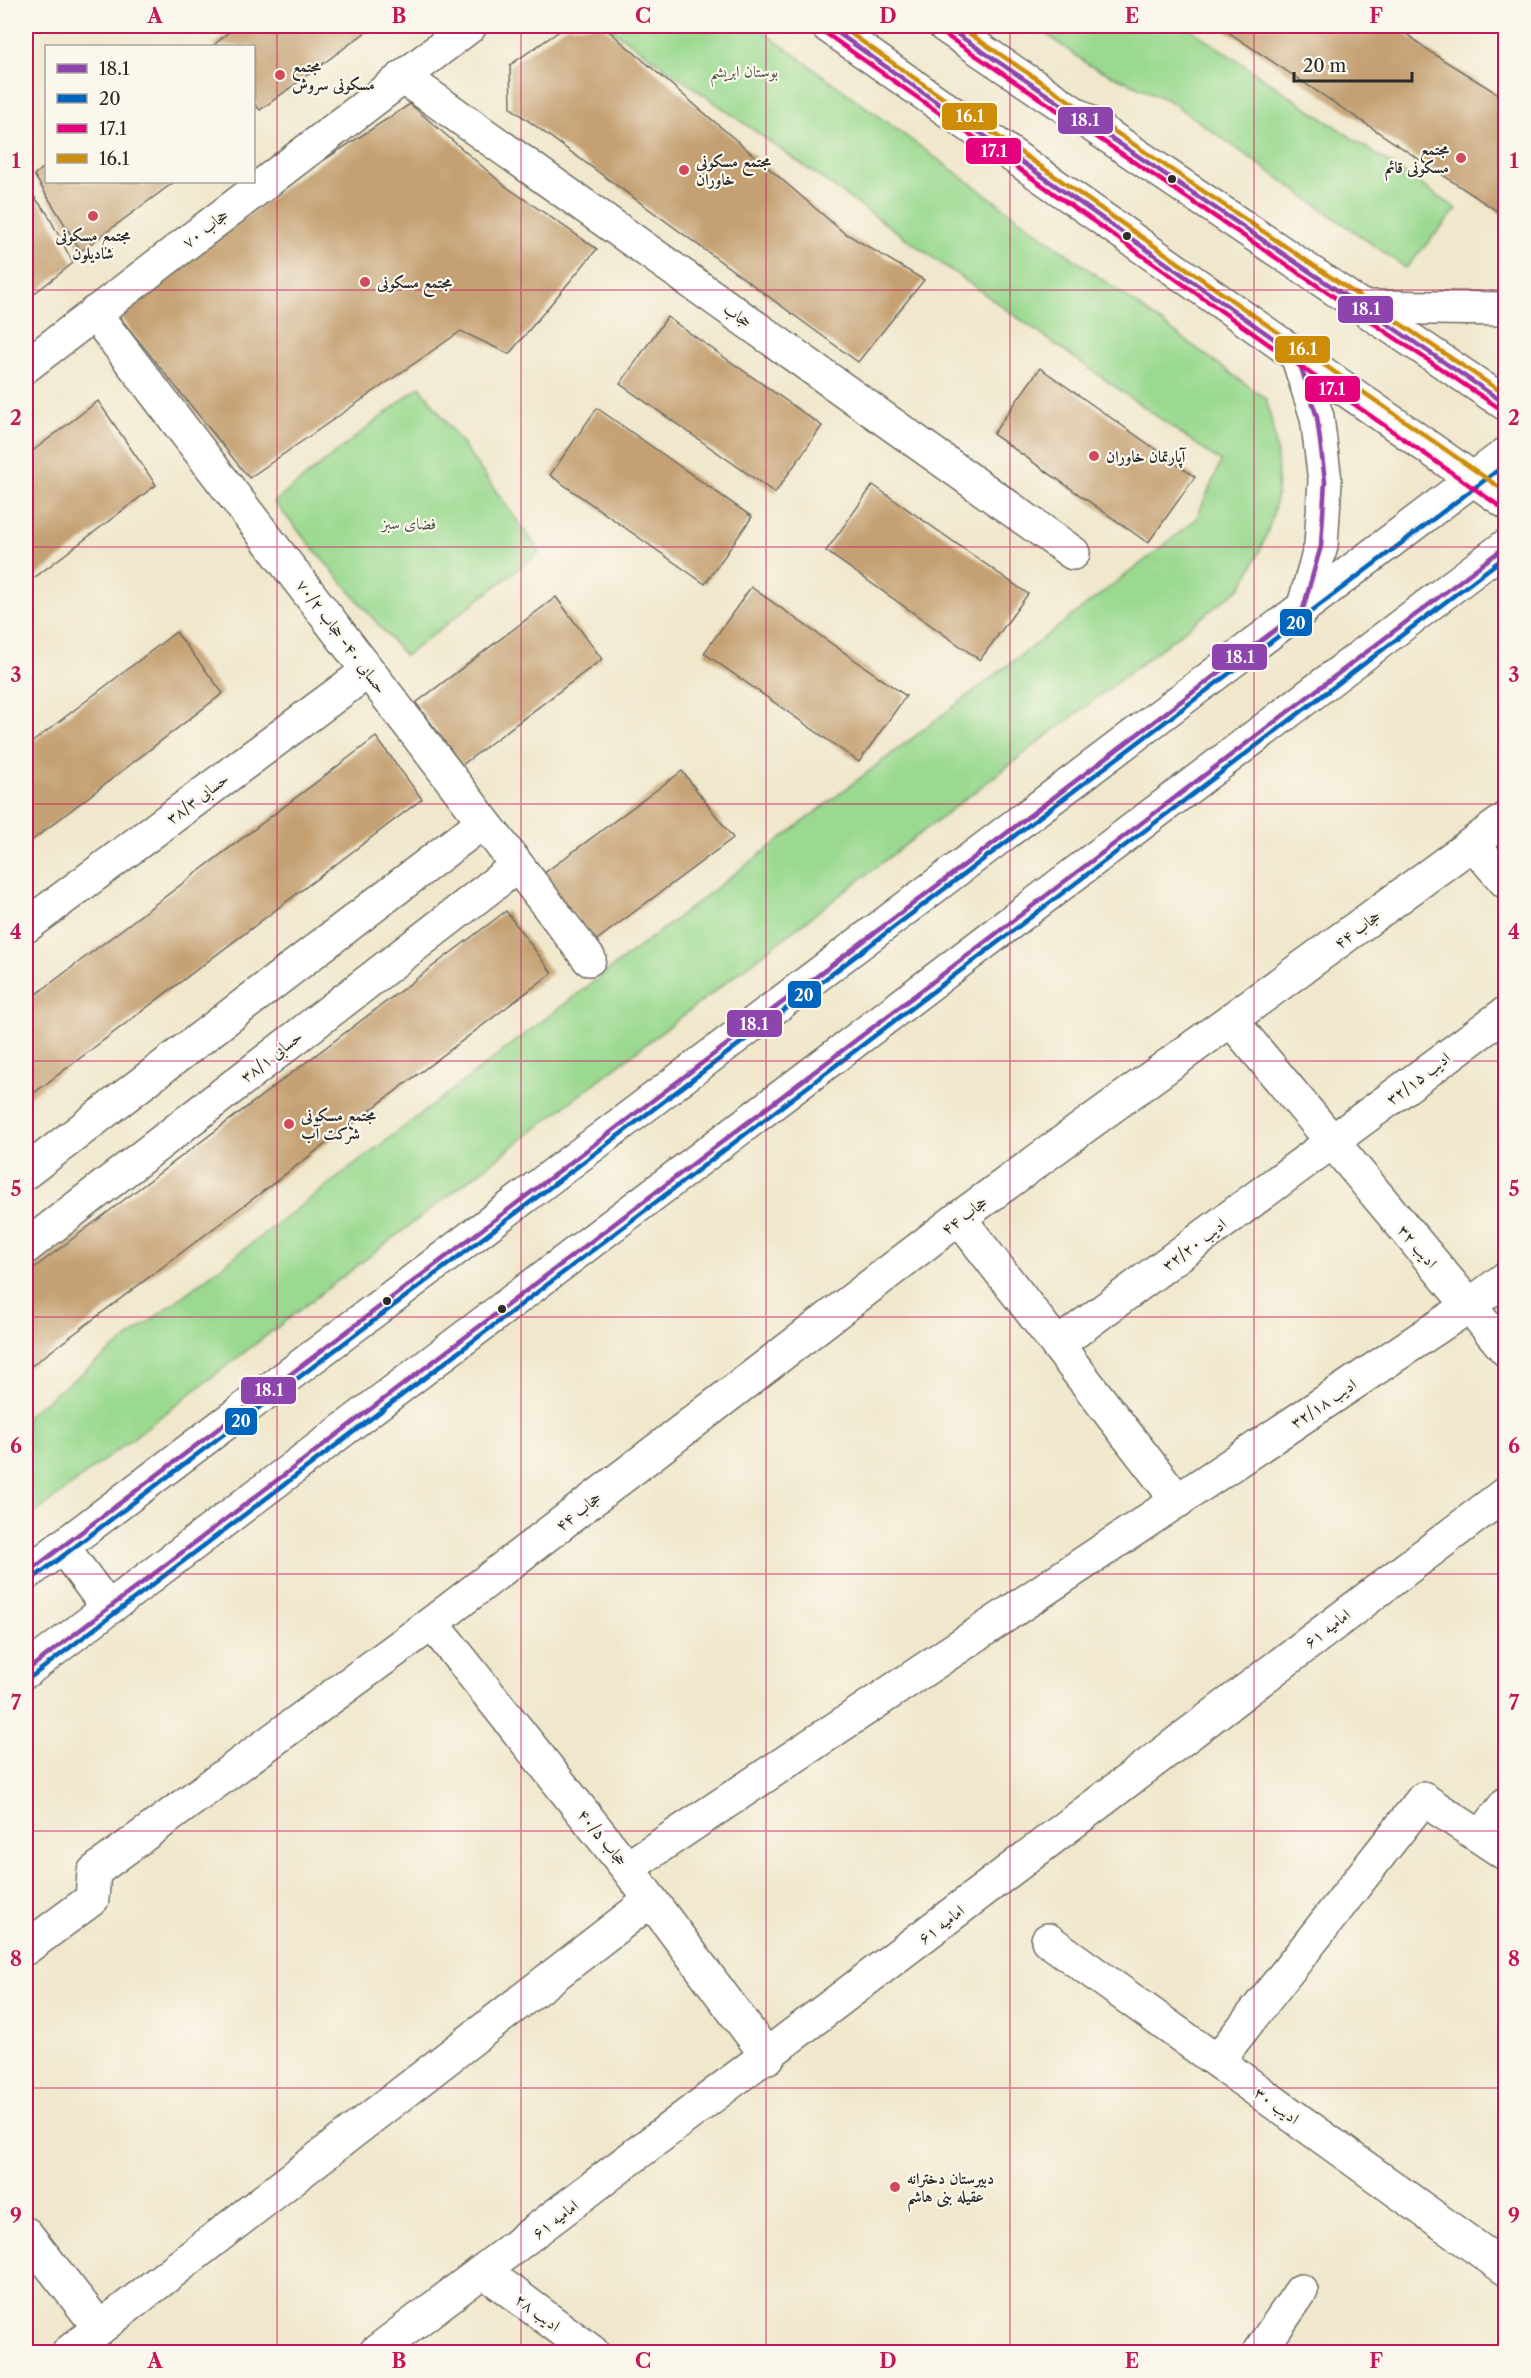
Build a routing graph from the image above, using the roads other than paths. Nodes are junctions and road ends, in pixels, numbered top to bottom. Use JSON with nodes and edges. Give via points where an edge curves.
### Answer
{"nodes":[{"id":1,"x":470,"y":26,"type":"edge"},
{"id":2,"x":828,"y":26,"type":"edge"},
{"id":3,"x":945,"y":26,"type":"edge"},
{"id":4,"x":403,"y":77,"type":"junction"},
{"id":5,"x":1361,"y":307,"type":"junction"},
{"id":6,"x":1506,"y":309,"type":"edge"},
{"id":7,"x":94,"y":313,"type":"junction"},
{"id":8,"x":1297,"y":355,"type":"junction"},
{"id":9,"x":26,"y":366,"type":"edge"},
{"id":10,"x":1506,"y":404,"type":"edge"},
{"id":11,"x":1506,"y":454,"type":"edge"},
{"id":12,"x":1474,"y":479,"type":"junction"},
{"id":13,"x":1506,"y":502,"type":"edge"},
{"id":14,"x":1506,"y":546,"type":"edge"},
{"id":15,"x":1073,"y":553,"type":"dead end"},
{"id":16,"x":1303,"y":609,"type":"junction"},
{"id":17,"x":368,"y":670,"type":"junction"},
{"id":18,"x":1506,"y":819,"type":"edge"},
{"id":19,"x":483,"y":822,"type":"junction"},
{"id":20,"x":1473,"y":844,"type":"junction"},
{"id":21,"x":517,"y":866,"type":"junction"},
{"id":22,"x":1506,"y":882,"type":"edge"},
{"id":23,"x":26,"y":926,"type":"edge"},
{"id":24,"x":589,"y":959,"type":"dead end"},
{"id":25,"x":1506,"y":1012,"type":"edge"},
{"id":26,"x":1230,"y":1020,"type":"junction"},
{"id":27,"x":1330,"y":1143,"type":"junction"},
{"id":28,"x":26,"y":1172,"type":"edge"},
{"id":29,"x":959,"y":1218,"type":"junction"},
{"id":30,"x":26,"y":1247,"type":"edge"},
{"id":31,"x":1506,"y":1278,"type":"edge"},
{"id":32,"x":1469,"y":1306,"type":"junction"},
{"id":33,"x":1057,"y":1345,"type":"junction"},
{"id":34,"x":1506,"y":1350,"type":"edge"},
{"id":35,"x":1506,"y":1493,"type":"edge"},
{"id":36,"x":1178,"y":1501,"type":"junction"},
{"id":37,"x":62,"y":1546,"type":"junction"},
{"id":38,"x":26,"y":1574,"type":"edge"},
{"id":39,"x":108,"y":1608,"type":"junction"},
{"id":40,"x":432,"y":1623,"type":"junction"},
{"id":41,"x":26,"y":1671,"type":"edge"},
{"id":42,"x":1506,"y":1804,"type":"edge"},
{"id":43,"x":1494,"y":1845,"type":"edge"},
{"id":44,"x":627,"y":1868,"type":"junction"},
{"id":45,"x":651,"y":1900,"type":"junction"},
{"id":46,"x":1048,"y":1940,"type":"dead end"},
{"id":47,"x":26,"y":1948,"type":"edge"},
{"id":48,"x":768,"y":2056,"type":"junction"},
{"id":49,"x":1217,"y":2061,"type":"junction"},
{"id":50,"x":26,"y":2234,"type":"edge"},
{"id":51,"x":1501,"y":2256,"type":"edge"},
{"id":52,"x":485,"y":2272,"type":"junction"},
{"id":53,"x":1300,"y":2291,"type":"dead end"},
{"id":54,"x":100,"y":2328,"type":"junction"},
{"id":55,"x":69,"y":2352,"type":"edge"},
{"id":56,"x":376,"y":2352,"type":"edge"},
{"id":57,"x":592,"y":2352,"type":"edge"},
{"id":58,"x":1259,"y":2352,"type":"edge"}],
"edges":[{"from":1,"to":4,"type":"street","name":"حجاب ۷۰"},
{"from":2,"to":8,"type":"street"},
{"from":3,"to":5,"type":"street"},
{"from":4,"to":7,"type":"street","name":"حجاب ۷۰"},
{"from":4,"to":15,"type":"street","name":"حجاب"},
{"from":5,"to":6,"type":"street"},
{"from":5,"to":10,"type":"street"},
{"from":7,"to":9,"type":"street","name":"حجاب ۷۰"},
{"from":7,"to":17,"type":"street","name":"حسابی ۴۰- حجاب ۷۰/۲"},
{"from":8,"to":12,"type":"street"},
{"from":8,"to":16,"type":"street","via":[[1317,417],[1325,481],[1321,546]]},
{"from":11,"to":12,"type":"street"},
{"from":12,"to":13,"type":"street"},
{"from":12,"to":16,"type":"street"},
{"from":14,"to":39,"type":"street"},
{"from":16,"to":37,"type":"street"},
{"from":17,"to":19,"type":"street","name":"حسابی ۴۰- حجاب ۷۰/۲"},
{"from":17,"to":23,"type":"street","name":"حسابی ۳۸/۳"},
{"from":18,"to":20,"type":"street","name":"حجاب ۴۴"},
{"from":19,"to":21,"type":"street","name":"حسابی ۴۰- حجاب ۷۰/۲"},
{"from":19,"to":28,"type":"street"},
{"from":20,"to":22,"type":"street"},
{"from":20,"to":26,"type":"street","name":"حجاب ۴۴"},
{"from":21,"to":24,"type":"street","name":"حسابی ۴۰- حجاب ۷۰/۲"},
{"from":21,"to":30,"type":"street","name":"حسابی ۳۸/۱"},
{"from":25,"to":27,"type":"street","name":"ادیب ۳۲/۱۵"},
{"from":26,"to":27,"type":"street","name":"ادیب ۳۲"},
{"from":26,"to":29,"type":"street","name":"حجاب ۴۴"},
{"from":27,"to":32,"type":"street","name":"ادیب ۳۲"},
{"from":27,"to":33,"type":"street","name":"ادیب ۳۲/۲۰"},
{"from":29,"to":33,"type":"street"},
{"from":29,"to":40,"type":"street","name":"حجاب ۴۴"},
{"from":31,"to":32,"type":"street","name":"ادیب ۳۲/۱۸"},
{"from":32,"to":34,"type":"street","name":"ادیب ۳۲"},
{"from":32,"to":36,"type":"street","name":"ادیب ۳۲/۱۸"},
{"from":33,"to":36,"type":"street"},
{"from":35,"to":48,"type":"street","name":"امامیه ۶۱"},
{"from":36,"to":44,"type":"street","name":"ادیب ۳۲/۱۸"},
{"from":37,"to":38,"type":"street"},
{"from":37,"to":39,"type":"street"},
{"from":39,"to":41,"type":"street"},
{"from":40,"to":44,"type":"street","name":"حجاب ۴۰/۵"},
{"from":40,"to":47,"type":"street","name":"حجاب ۴۴","via":[[94,1872],[92,1899]]},
{"from":42,"to":43,"type":"street"},
{"from":43,"to":49,"type":"street","via":[[1423,1799]]},
{"from":44,"to":45,"type":"street","name":"حجاب ۴۰/۵"},
{"from":45,"to":48,"type":"street","name":"حجاب ۴۰/۵"},
{"from":45,"to":54,"type":"street"},
{"from":46,"to":49,"type":"street","name":"ادیب ۳۰"},
{"from":48,"to":52,"type":"street","name":"امامیه ۶۱"},
{"from":49,"to":51,"type":"street","name":"ادیب ۳۰"},
{"from":50,"to":54,"type":"street"},
{"from":52,"to":56,"type":"street","name":"امامیه ۶۱"},
{"from":52,"to":57,"type":"street","name":"ادیب ۲۸"},
{"from":53,"to":58,"type":"street"},
{"from":54,"to":55,"type":"street"}]}
